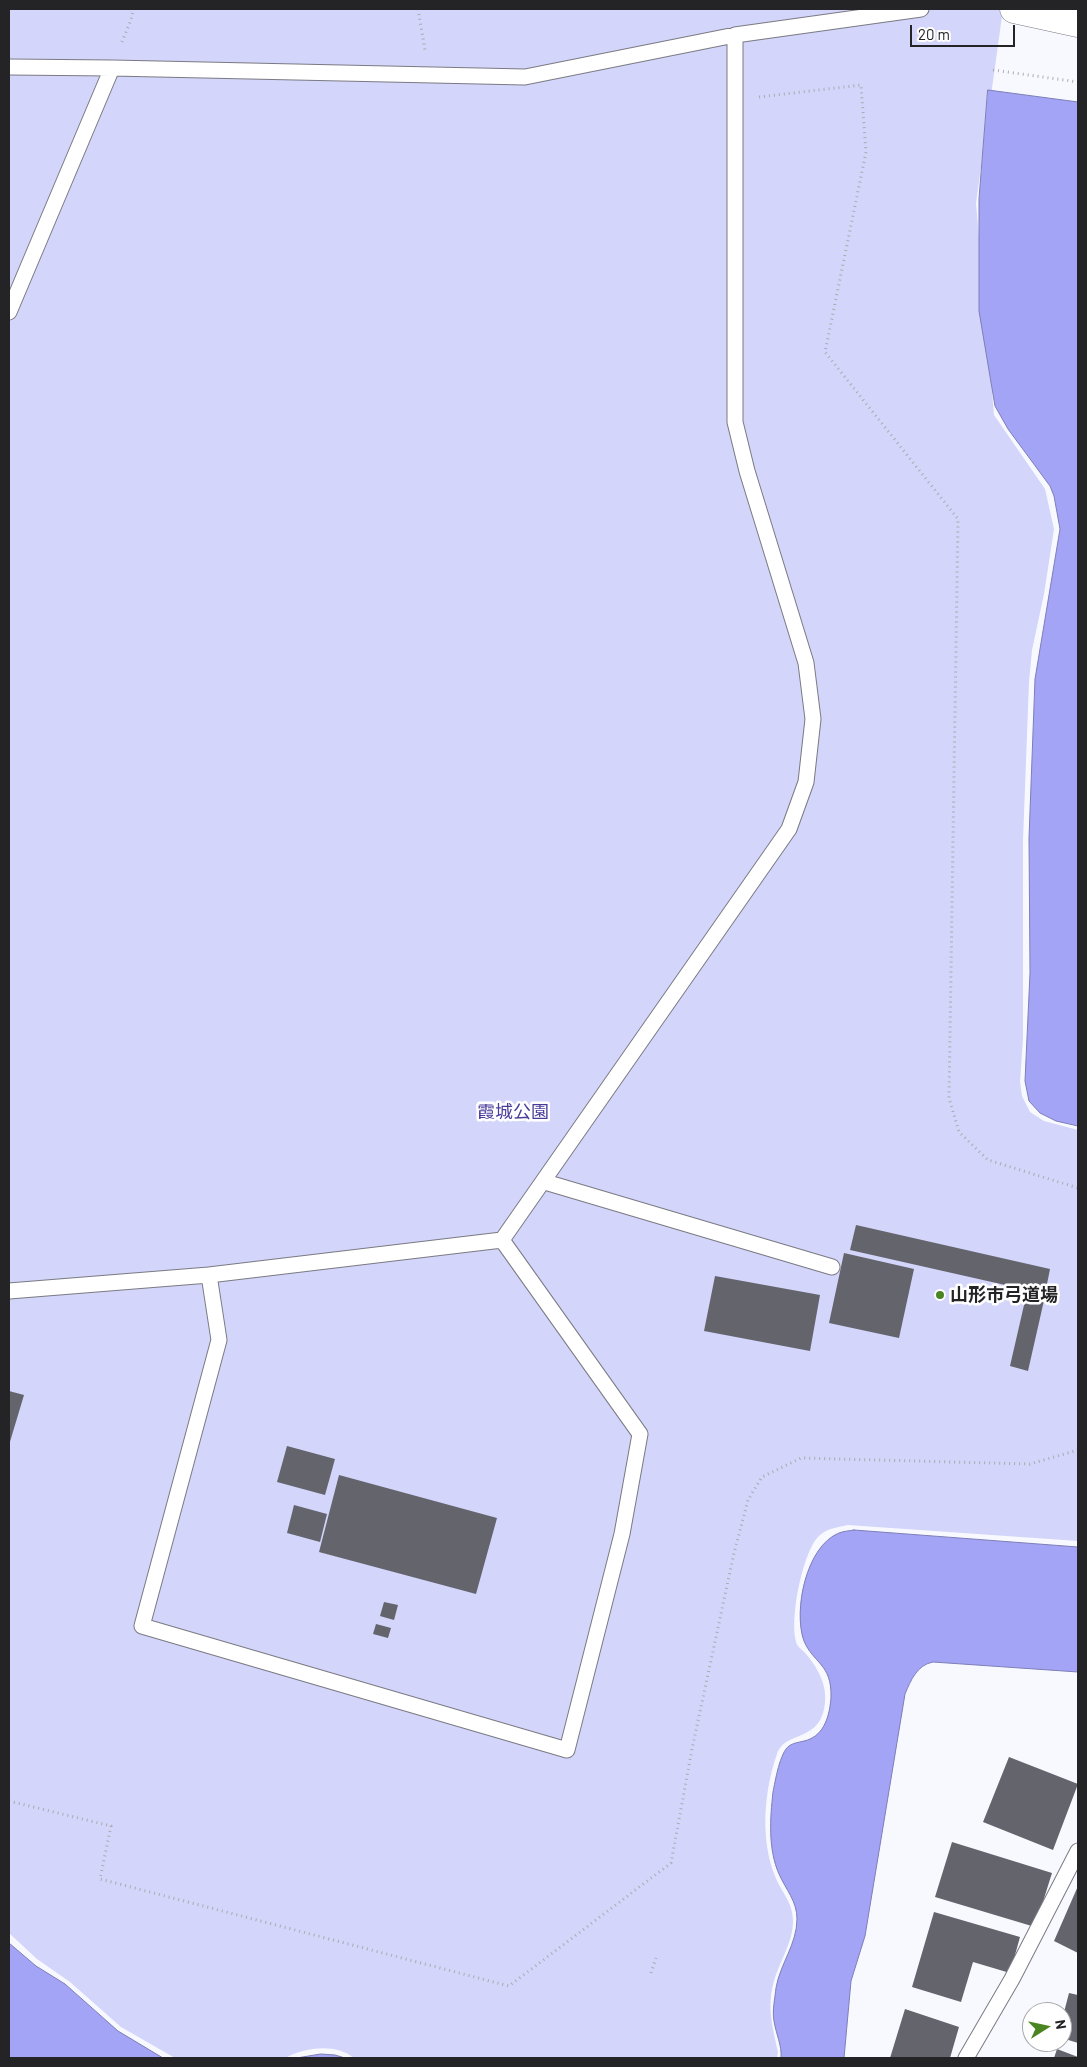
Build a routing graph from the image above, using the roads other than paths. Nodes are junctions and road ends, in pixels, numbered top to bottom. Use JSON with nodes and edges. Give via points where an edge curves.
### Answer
{"nodes":[{"id":1,"x":921,"y":9,"type":"edge"},
{"id":2,"x":1014,"y":9,"type":"edge"},
{"id":3,"x":1078,"y":23,"type":"edge"},
{"id":4,"x":735,"y":36,"type":"junction"},
{"id":5,"x":9,"y":67,"type":"edge"},
{"id":6,"x":112,"y":68,"type":"junction"},
{"id":7,"x":9,"y":312,"type":"edge"},
{"id":8,"x":545,"y":1182,"type":"junction"},
{"id":9,"x":502,"y":1240,"type":"junction"},
{"id":10,"x":832,"y":1267,"type":"dead end"},
{"id":11,"x":210,"y":1275,"type":"junction"},
{"id":12,"x":9,"y":1291,"type":"edge"},
{"id":13,"x":1078,"y":1851,"type":"edge"},
{"id":14,"x":966,"y":2058,"type":"edge"}],
"edges":[{"from":1,"to":4,"type":"lane"},
{"from":2,"to":3,"type":"street"},
{"from":4,"to":6,"type":"lane","via":[[525,77]]},
{"from":4,"to":8,"type":"lane","via":[[735,422],[746,471],[806,663],[813,719],[806,782],[789,829]]},
{"from":5,"to":6,"type":"lane"},
{"from":6,"to":7,"type":"lane"},
{"from":8,"to":9,"type":"lane"},
{"from":8,"to":10,"type":"lane"},
{"from":9,"to":11,"type":"lane"},
{"from":9,"to":11,"type":"lane","via":[[640,1434],[622,1534],[567,1750],[142,1626],[219,1340]]},
{"from":11,"to":12,"type":"lane"},
{"from":13,"to":14,"type":"lane","via":[[1012,1979]]}]}
